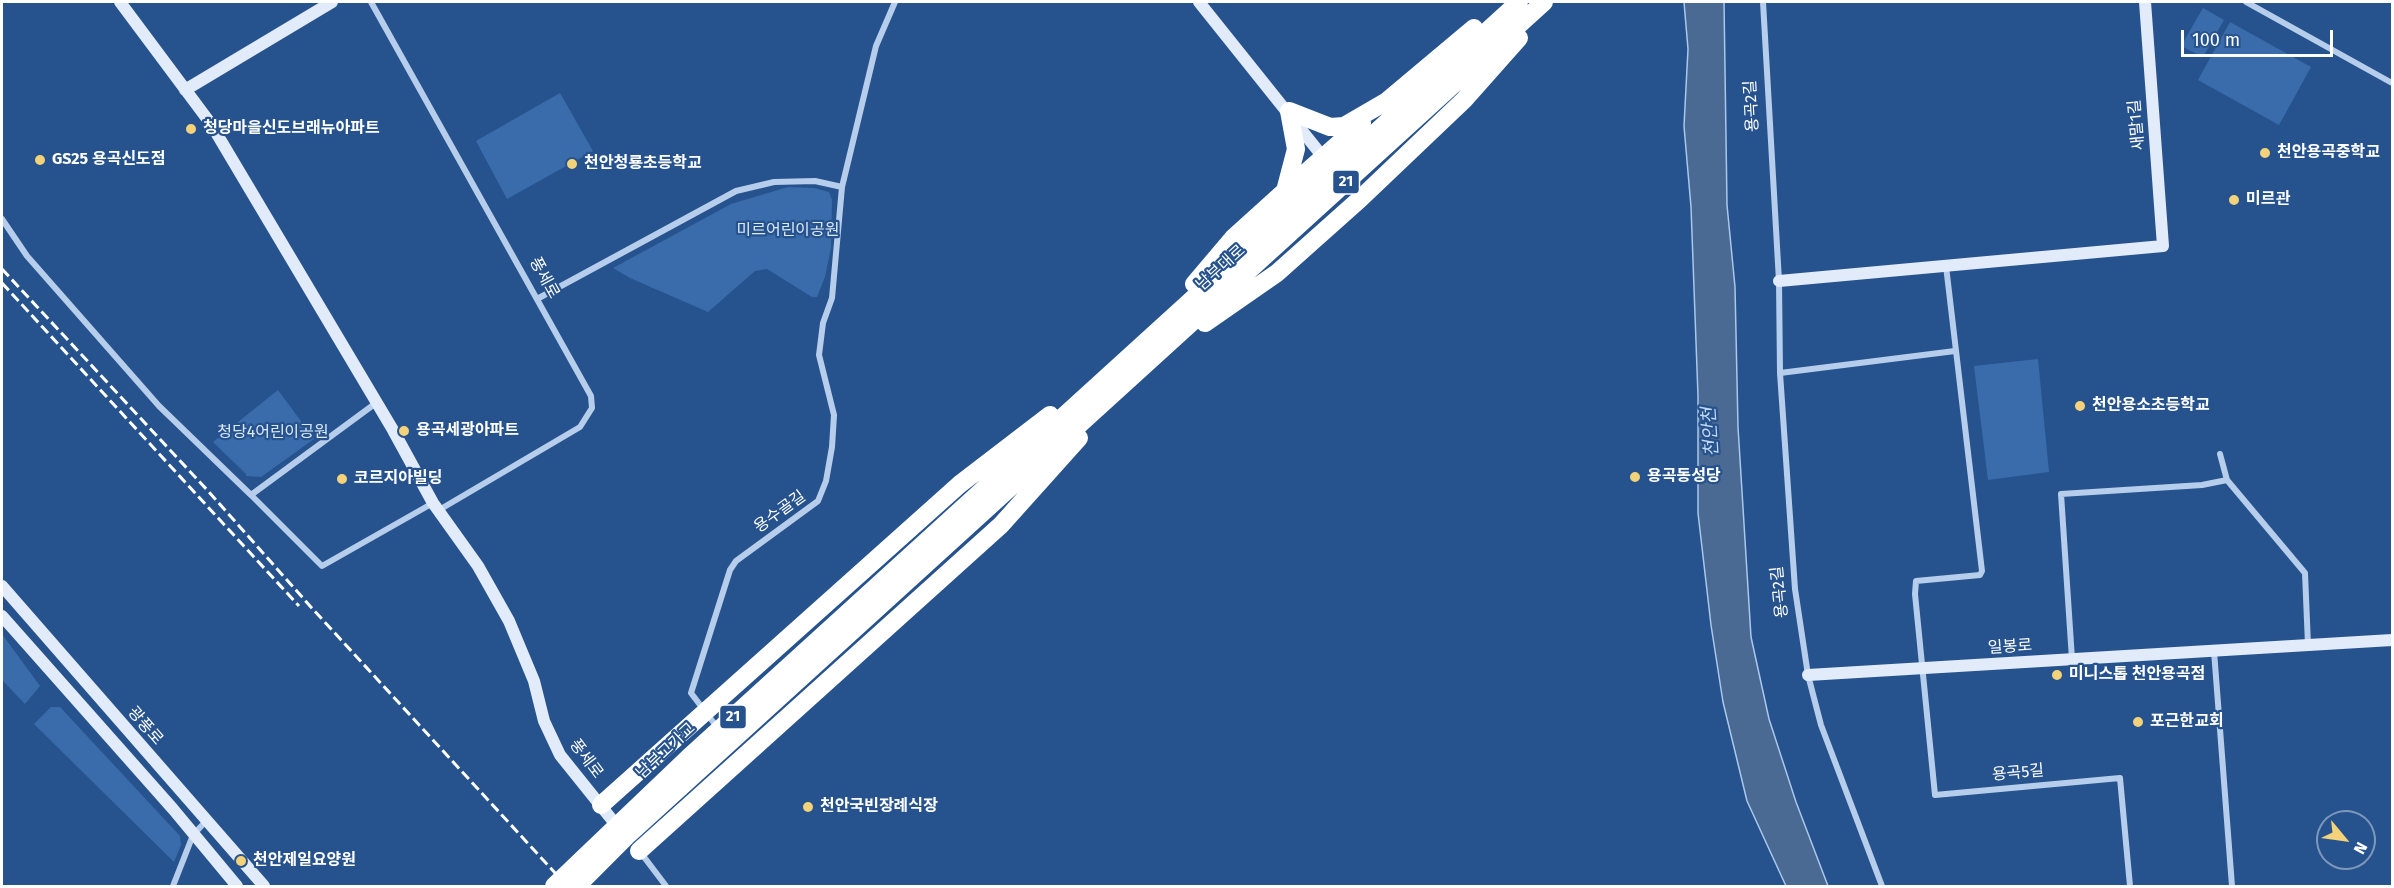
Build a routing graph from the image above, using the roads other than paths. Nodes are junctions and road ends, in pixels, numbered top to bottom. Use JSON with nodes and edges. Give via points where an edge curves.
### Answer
{"nodes":[{"id":1,"x":120,"y":2,"type":"edge"},
{"id":2,"x":332,"y":2,"type":"edge"},
{"id":3,"x":371,"y":2,"type":"edge"},
{"id":4,"x":896,"y":2,"type":"edge"},
{"id":5,"x":1198,"y":2,"type":"edge"},
{"id":6,"x":1509,"y":2,"type":"edge"},
{"id":7,"x":1519,"y":2,"type":"edge"},
{"id":8,"x":1544,"y":2,"type":"edge"},
{"id":9,"x":1551,"y":2,"type":"edge"},
{"id":10,"x":1763,"y":2,"type":"edge"},
{"id":11,"x":2145,"y":2,"type":"edge"},
{"id":12,"x":2246,"y":2,"type":"edge"},
{"id":13,"x":2392,"y":83,"type":"edge"},
{"id":14,"x":185,"y":90,"type":"junction"},
{"id":15,"x":1388,"y":101,"type":"junction"},
{"id":16,"x":1289,"y":111,"type":"junction"},
{"id":17,"x":1323,"y":156,"type":"junction"},
{"id":18,"x":842,"y":187,"type":"junction"},
{"id":19,"x":1285,"y":191,"type":"junction"},
{"id":20,"x":1360,"y":199,"type":"junction"},
{"id":21,"x":2,"y":219,"type":"edge"},
{"id":22,"x":1946,"y":265,"type":"junction"},
{"id":23,"x":1779,"y":281,"type":"junction"},
{"id":24,"x":537,"y":299,"type":"junction"},
{"id":25,"x":1955,"y":351,"type":"junction"},
{"id":26,"x":1142,"y":356,"type":"junction"},
{"id":27,"x":1780,"y":372,"type":"junction"},
{"id":28,"x":376,"y":403,"type":"junction"},
{"id":29,"x":2220,"y":454,"type":"dead end"},
{"id":30,"x":2227,"y":480,"type":"junction"},
{"id":31,"x":251,"y":495,"type":"junction"},
{"id":32,"x":436,"y":507,"type":"junction"},
{"id":33,"x":921,"y":558,"type":"junction"},
{"id":34,"x":2,"y":586,"type":"edge"},
{"id":35,"x":2,"y":616,"type":"edge"},
{"id":36,"x":2392,"y":640,"type":"edge"},
{"id":37,"x":2308,"y":645,"type":"junction"},
{"id":38,"x":2214,"y":651,"type":"junction"},
{"id":39,"x":2072,"y":660,"type":"junction"},
{"id":40,"x":1924,"y":670,"type":"junction"},
{"id":41,"x":1808,"y":675,"type":"junction"},
{"id":42,"x":705,"y":712,"type":"junction"},
{"id":43,"x":742,"y":758,"type":"junction"},
{"id":44,"x":601,"y":805,"type":"junction"},
{"id":45,"x":206,"y":821,"type":"junction"},
{"id":46,"x":193,"y":835,"type":"junction"},
{"id":47,"x":639,"y":851,"type":"junction"},
{"id":48,"x":173,"y":886,"type":"edge"},
{"id":49,"x":237,"y":886,"type":"edge"},
{"id":50,"x":264,"y":886,"type":"edge"},
{"id":51,"x":554,"y":886,"type":"edge"},
{"id":52,"x":577,"y":886,"type":"edge"},
{"id":53,"x":666,"y":886,"type":"edge"},
{"id":54,"x":1882,"y":886,"type":"edge"},
{"id":55,"x":2130,"y":886,"type":"edge"},
{"id":56,"x":2232,"y":886,"type":"edge"}],
"edges":[{"from":1,"to":14,"type":"street","name":"풍세로"},
{"from":2,"to":14,"type":"street"},
{"from":3,"to":24,"type":"street","name":"풍세로"},
{"from":4,"to":18,"type":"street","name":"용수골길","via":[[876,46]]},
{"from":5,"to":16,"type":"street"},
{"from":6,"to":15,"type":"highway","via":[[1449,47]]},
{"from":7,"to":26,"type":"highway","name":"남부대로","number":"21"},
{"from":8,"to":26,"type":"highway","name":"남부대로","number":"21"},
{"from":9,"to":20,"type":"highway","via":[[1464,100]]},
{"from":10,"to":23,"type":"street","name":"용곡2길"},
{"from":11,"to":22,"type":"street","name":"새말1길","via":[[2163,246]]},
{"from":12,"to":13,"type":"street"},
{"from":14,"to":28,"type":"street","name":"풍세로","via":[[211,124]]},
{"from":15,"to":16,"type":"highway","via":[[1344,126],[1330,127]]},
{"from":15,"to":17,"type":"highway"},
{"from":16,"to":17,"type":"street"},
{"from":16,"to":19,"type":"highway","via":[[1296,149]]},
{"from":17,"to":19,"type":"highway"},
{"from":17,"to":20,"type":"street"},
{"from":18,"to":24,"type":"street","via":[[815,181],[774,182],[735,191]]},
{"from":18,"to":42,"type":"street","name":"용수골길","via":[[832,298],[823,323],[819,355],[834,415],[826,481],[818,501],[736,561],[730,570],[691,693]]},
{"from":19,"to":26,"type":"highway","via":[[1233,238]]},
{"from":20,"to":26,"type":"highway","via":[[1277,273]]},
{"from":21,"to":31,"type":"street","via":[[27,256],[159,406]]},
{"from":22,"to":23,"type":"street"},
{"from":22,"to":25,"type":"street"},
{"from":23,"to":27,"type":"street","name":"용곡2길"},
{"from":24,"to":32,"type":"street","name":"풍세로","via":[[591,396],[588,418],[580,427]]},
{"from":25,"to":27,"type":"street"},
{"from":25,"to":40,"type":"street","via":[[1982,571],[1980,575],[1916,581],[1914,594]]},
{"from":26,"to":33,"type":"highway","name":"남부대로","number":"21"},
{"from":26,"to":42,"type":"highway","via":[[960,483]]},
{"from":26,"to":43,"type":"highway","via":[[1001,525]]},
{"from":27,"to":41,"type":"street","name":"용곡2길","via":[[1796,589]]},
{"from":28,"to":31,"type":"street"},
{"from":28,"to":32,"type":"street","name":"풍세로"},
{"from":29,"to":30,"type":"street"},
{"from":30,"to":37,"type":"street","via":[[2305,573]]},
{"from":30,"to":39,"type":"street","via":[[2061,494]]},
{"from":31,"to":32,"type":"street","via":[[322,566]]},
{"from":32,"to":44,"type":"street","name":"풍세로","via":[[478,566],[510,621],[560,756]]},
{"from":33,"to":51,"type":"highway","name":"남부고가교","number":"21","via":[[688,758]]},
{"from":33,"to":52,"type":"highway","number":"21"},
{"from":34,"to":45,"type":"street","name":"광풍로"},
{"from":35,"to":46,"type":"street","name":"광풍로"},
{"from":36,"to":37,"type":"street","name":"일봉로"},
{"from":37,"to":38,"type":"street","name":"일봉로"},
{"from":38,"to":39,"type":"street","name":"일봉로"},
{"from":38,"to":56,"type":"street"},
{"from":39,"to":40,"type":"street","name":"일봉로"},
{"from":40,"to":41,"type":"street","name":"일봉로"},
{"from":40,"to":55,"type":"street","name":"용곡5길","via":[[1935,795],[2120,778]]},
{"from":41,"to":54,"type":"street","name":"용곡2길","via":[[1821,725]]},
{"from":42,"to":43,"type":"street","name":"용수골길"},
{"from":42,"to":44,"type":"highway"},
{"from":43,"to":47,"type":"highway"},
{"from":44,"to":47,"type":"street","name":"풍세로"},
{"from":45,"to":46,"type":"street"},
{"from":45,"to":50,"type":"street","name":"광풍로"},
{"from":46,"to":48,"type":"street"},
{"from":46,"to":49,"type":"street","name":"광풍로"},
{"from":47,"to":53,"type":"street","name":"풍세로"}]}
